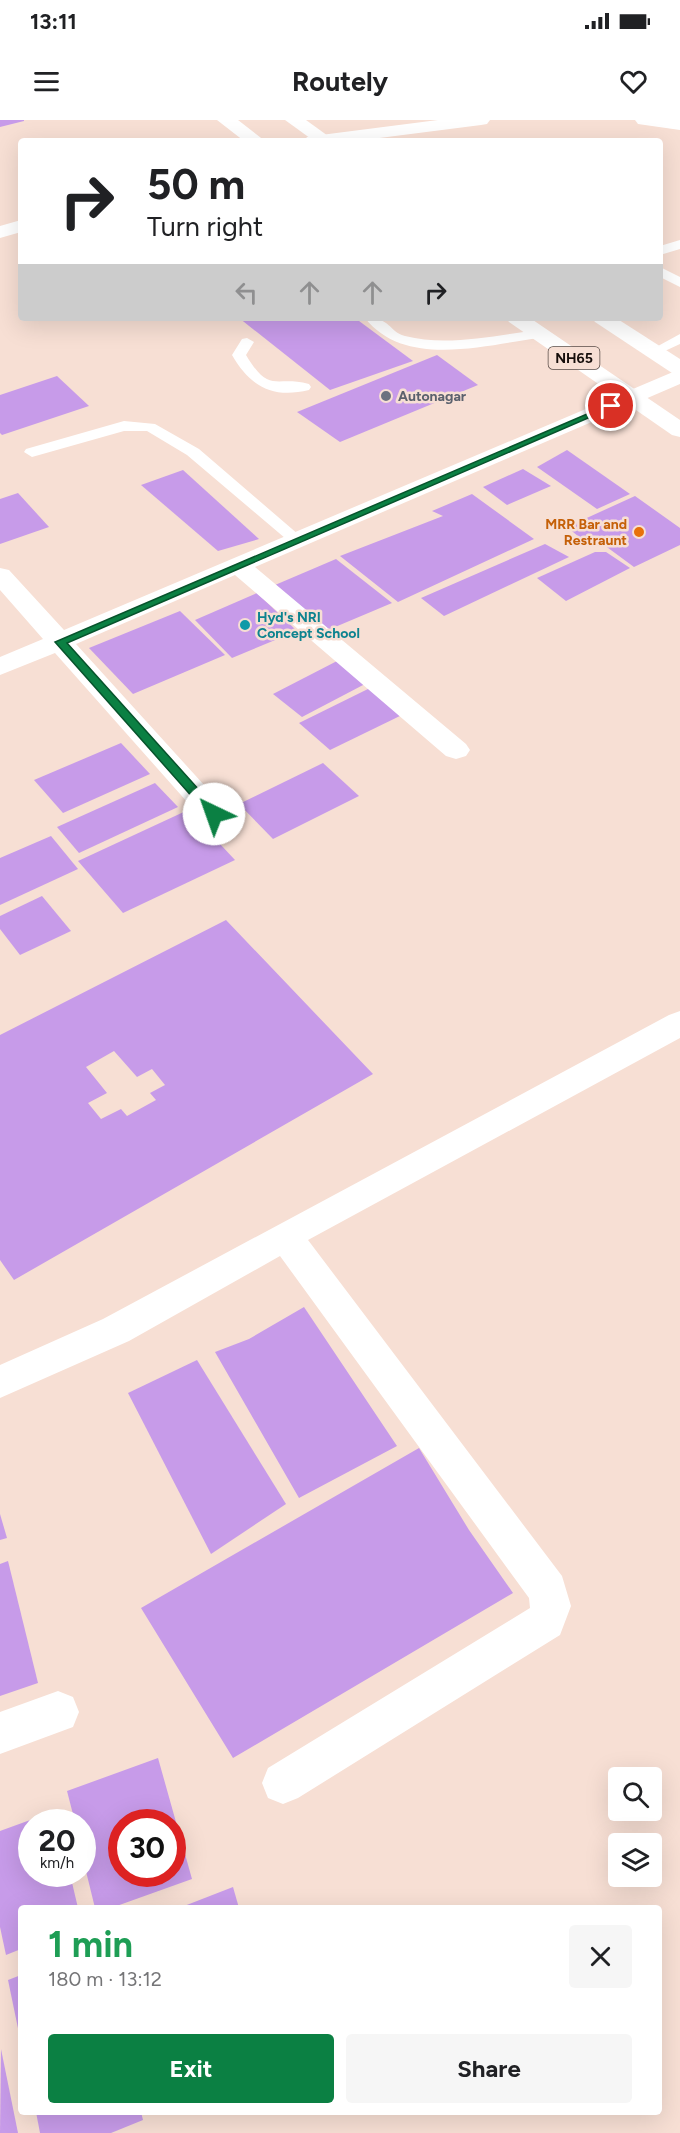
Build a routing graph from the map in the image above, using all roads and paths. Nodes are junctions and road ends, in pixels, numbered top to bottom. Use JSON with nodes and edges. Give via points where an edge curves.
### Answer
{"nodes":[{"id":1,"x":226,"y":120,"type":"edge"},
{"id":2,"x":294,"y":120,"type":"edge"},
{"id":3,"x":481,"y":120,"type":"edge"},
{"id":4,"x":644,"y":120,"type":"edge"},
{"id":5,"x":680,"y":125,"type":"edge"},
{"id":6,"x":252,"y":138,"type":"edge"},
{"id":7,"x":317,"y":138,"type":"edge"},
{"id":8,"x":336,"y":138,"type":"edge"},
{"id":9,"x":18,"y":227,"type":"edge"},
{"id":10,"x":0,"y":232,"type":"edge"},
{"id":11,"x":680,"y":244,"type":"edge"},
{"id":12,"x":663,"y":250,"type":"edge"},
{"id":13,"x":663,"y":273,"type":"edge"},
{"id":14,"x":680,"y":283,"type":"edge"},
{"id":15,"x":376,"y":321,"type":"edge"},
{"id":16,"x":520,"y":321,"type":"edge"},
{"id":17,"x":607,"y":321,"type":"edge"},
{"id":18,"x":539,"y":334,"type":"junction"},
{"id":19,"x":680,"y":338,"type":"edge"},
{"id":20,"x":248,"y":342,"type":"dead end"},
{"id":21,"x":654,"y":352,"type":"junction"},
{"id":22,"x":680,"y":368,"type":"edge"},
{"id":23,"x":680,"y":376,"type":"edge"},
{"id":24,"x":304,"y":387,"type":"dead end"},
{"id":25,"x":632,"y":398,"type":"junction"},
{"id":26,"x":680,"y":430,"type":"edge"},
{"id":27,"x":32,"y":452,"type":"dead end"},
{"id":28,"x":298,"y":541,"type":"junction"},
{"id":29,"x":239,"y":566,"type":"junction"},
{"id":30,"x":0,"y":575,"type":"edge"},
{"id":31,"x":60,"y":642,"type":"junction"},
{"id":32,"x":0,"y":667,"type":"edge"},
{"id":33,"x":456,"y":750,"type":"dead end"},
{"id":34,"x":214,"y":814,"type":"dead end"},
{"id":35,"x":680,"y":1023,"type":"edge"},
{"id":36,"x":285,"y":1236,"type":"junction"},
{"id":37,"x":0,"y":1382,"type":"edge"},
{"id":38,"x":58,"y":1712,"type":"dead end"},
{"id":39,"x":0,"y":1733,"type":"edge"},
{"id":40,"x":283,"y":1784,"type":"dead end"}],
"edges":[{"from":1,"to":6,"type":"main road"},
{"from":2,"to":7,"type":"main road"},
{"from":3,"to":8,"type":"main road"},
{"from":4,"to":5,"type":"main road"},
{"from":9,"to":10,"type":"main road"},
{"from":11,"to":12,"type":"lane"},
{"from":13,"to":14,"type":"lane"},
{"from":15,"to":18,"type":"lane","via":[[398,339],[441,346]]},
{"from":16,"to":18,"type":"main road","number":"NH65"},
{"from":17,"to":21,"type":"main road"},
{"from":18,"to":25,"type":"main road","number":"NH65"},
{"from":19,"to":21,"type":"lane"},
{"from":20,"to":24,"type":"lane","via":[[239,355],[250,375],[274,389]]},
{"from":21,"to":22,"type":"main road"},
{"from":23,"to":25,"type":"main road"},
{"from":25,"to":26,"type":"main road","number":"NH65"},
{"from":25,"to":28,"type":"main road"},
{"from":27,"to":28,"type":"lane","via":[[115,428],[150,427],[193,452]]},
{"from":28,"to":29,"type":"main road"},
{"from":29,"to":31,"type":"main road"},
{"from":29,"to":33,"type":"main road"},
{"from":30,"to":31,"type":"main road"},
{"from":31,"to":32,"type":"main road"},
{"from":31,"to":34,"type":"main road"},
{"from":35,"to":36,"type":"main road"},
{"from":36,"to":37,"type":"main road","via":[[116,1330]]},
{"from":36,"to":40,"type":"main road","via":[[548,1590],[551,1606],[546,1621]]},
{"from":38,"to":39,"type":"main road"}]}
